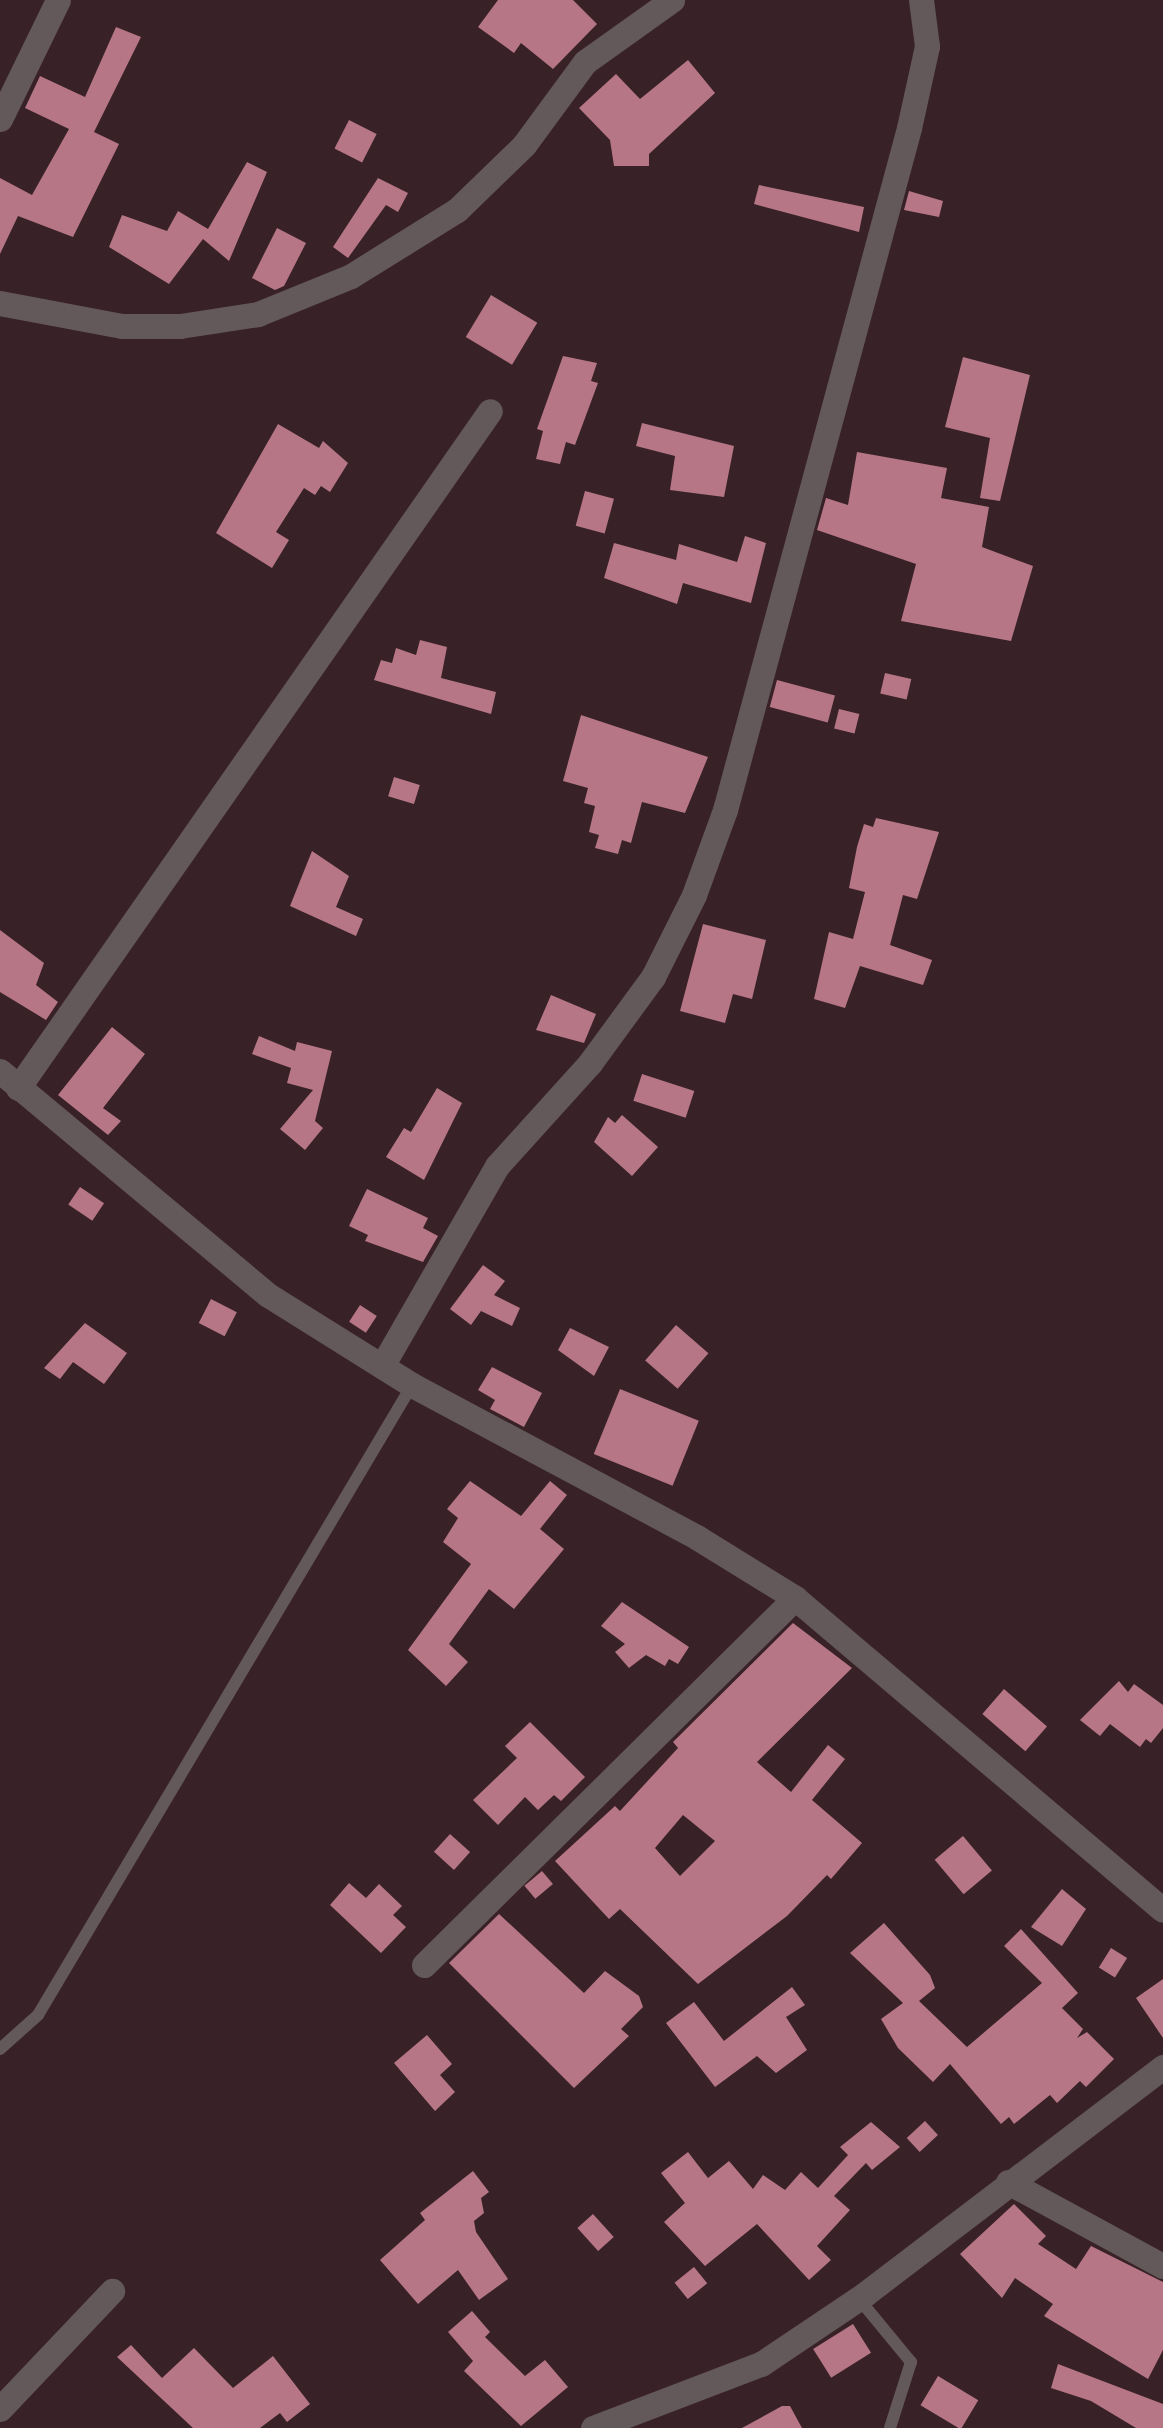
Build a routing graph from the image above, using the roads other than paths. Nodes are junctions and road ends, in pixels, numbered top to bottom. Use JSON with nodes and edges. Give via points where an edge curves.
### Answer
{"nodes":[{"id":1,"x":58,"y":0,"type":"edge"},
{"id":2,"x":672,"y":0,"type":"edge"},
{"id":3,"x":921,"y":0,"type":"edge"},
{"id":4,"x":0,"y":120,"type":"edge"},
{"id":5,"x":0,"y":303,"type":"edge"},
{"id":6,"x":490,"y":411,"type":"dead end"},
{"id":7,"x":9,"y":1080,"type":"edge"},
{"id":8,"x":382,"y":1366,"type":"junction"},
{"id":9,"x":412,"y":1385,"type":"junction"},
{"id":10,"x":795,"y":1598,"type":"junction"},
{"id":11,"x":1163,"y":1910,"type":"edge"},
{"id":12,"x":424,"y":1965,"type":"dead end"},
{"id":13,"x":0,"y":2049,"type":"edge"},
{"id":14,"x":1163,"y":2068,"type":"edge"},
{"id":15,"x":1008,"y":2182,"type":"junction"},
{"id":16,"x":1163,"y":2266,"type":"edge"},
{"id":17,"x":112,"y":2292,"type":"dead end"},
{"id":18,"x":859,"y":2299,"type":"junction"},
{"id":19,"x":0,"y":2408,"type":"edge"},
{"id":20,"x":593,"y":2428,"type":"edge"},
{"id":21,"x":890,"y":2428,"type":"edge"}],
"edges":[{"from":1,"to":4,"type":"street"},
{"from":2,"to":5,"type":"street","via":[[585,62],[524,145],[457,210],[351,276],[258,314],[180,326],[122,326]]},
{"from":3,"to":8,"type":"street","via":[[927,46],[909,128],[725,810],[694,895],[653,977],[590,1063],[496,1166]]},
{"from":6,"to":7,"type":"street"},
{"from":7,"to":8,"type":"street","via":[[268,1295]]},
{"from":8,"to":9,"type":"street"},
{"from":9,"to":10,"type":"street","via":[[698,1538]]},
{"from":9,"to":13,"type":"lane","via":[[38,2015]]},
{"from":10,"to":11,"type":"street"},
{"from":10,"to":12,"type":"street"},
{"from":14,"to":15,"type":"street"},
{"from":15,"to":16,"type":"street"},
{"from":15,"to":18,"type":"street"},
{"from":17,"to":19,"type":"street"},
{"from":18,"to":20,"type":"street","via":[[760,2364]]},
{"from":18,"to":21,"type":"lane","via":[[911,2362]]}]}
